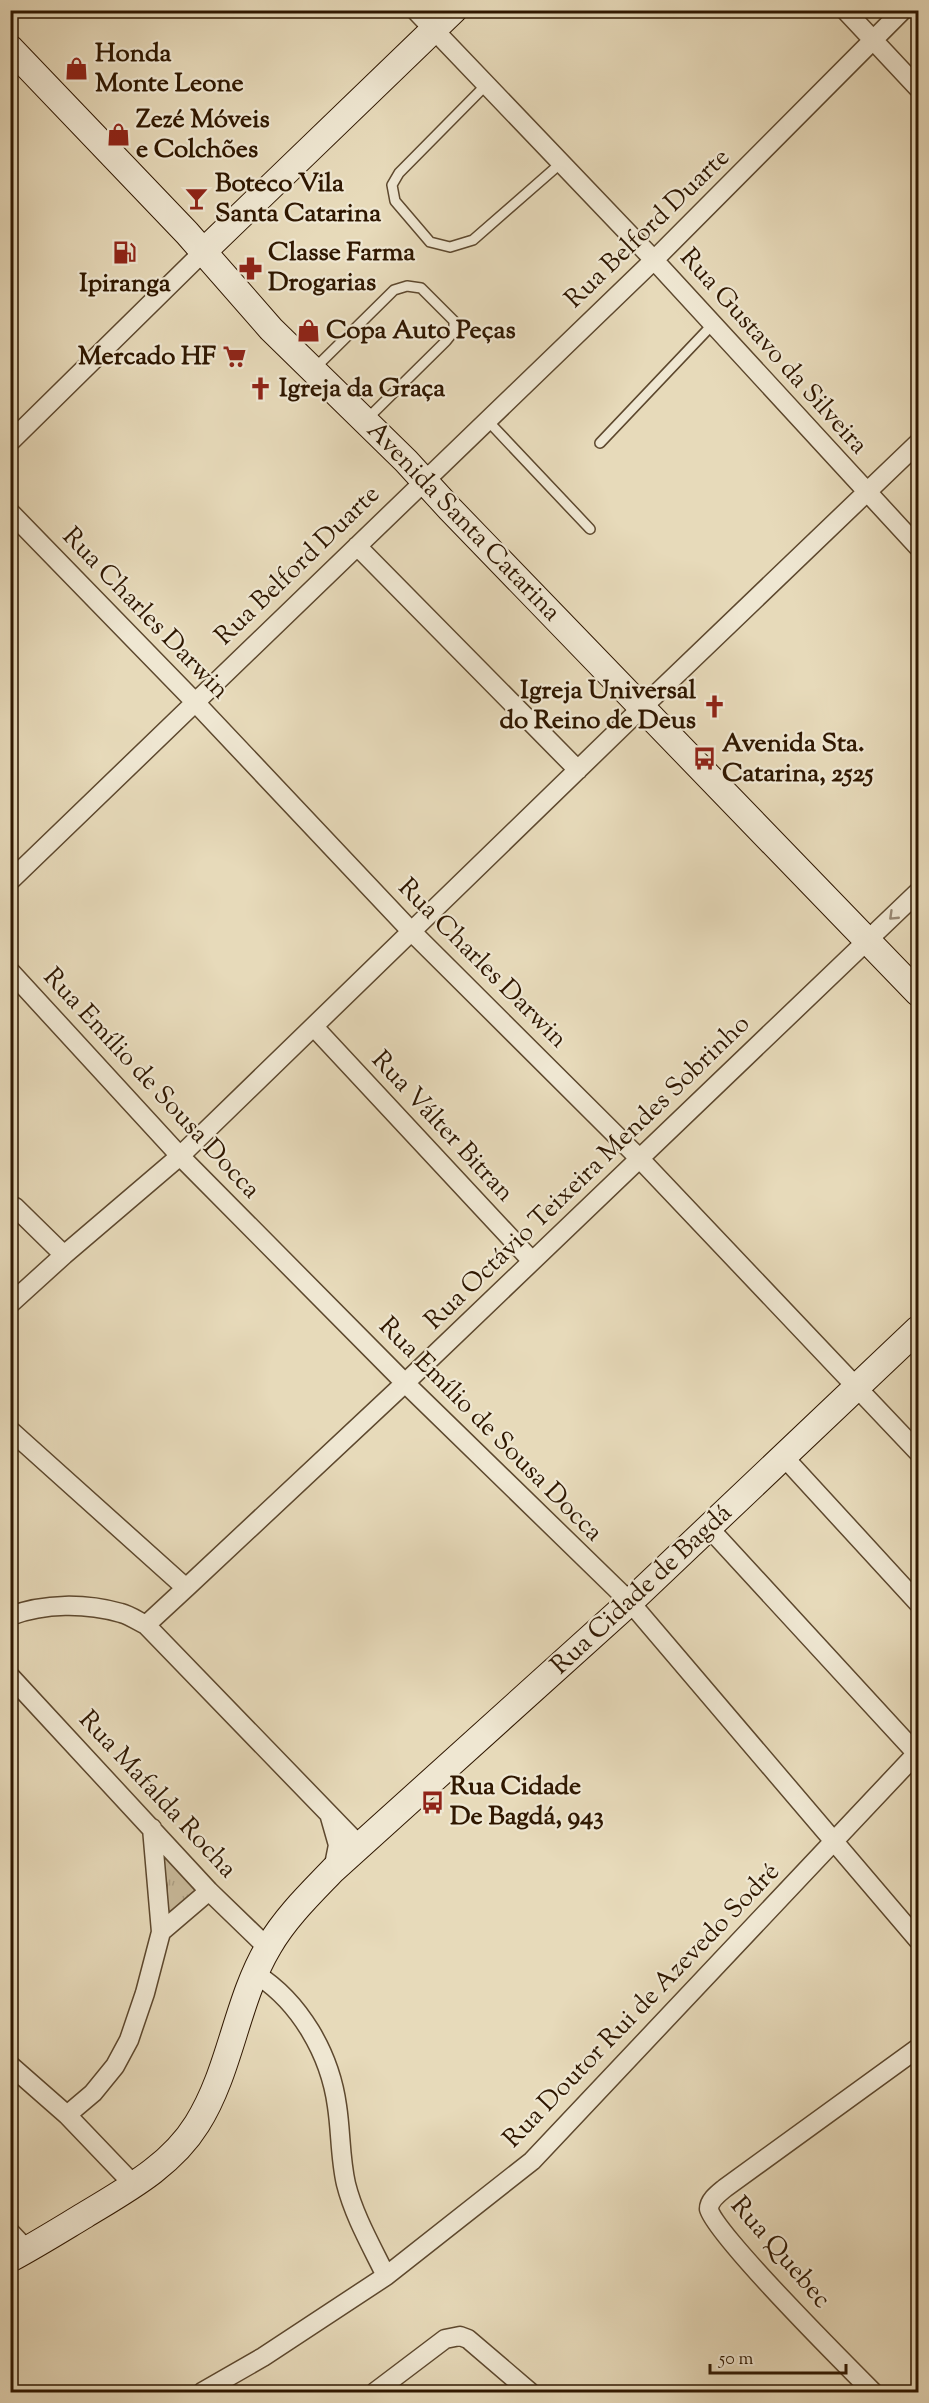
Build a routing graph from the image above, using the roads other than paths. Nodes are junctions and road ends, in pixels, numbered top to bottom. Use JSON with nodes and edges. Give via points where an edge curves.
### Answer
{"nodes":[{"id":1,"x":415,"y":10,"type":"edge"},
{"id":2,"x":454,"y":10,"type":"edge"},
{"id":3,"x":844,"y":10,"type":"edge"},
{"id":4,"x":903,"y":10,"type":"edge"},
{"id":5,"x":434,"y":30,"type":"junction"},
{"id":6,"x":874,"y":41,"type":"junction"},
{"id":7,"x":10,"y":48,"type":"edge"},
{"id":8,"x":486,"y":85,"type":"junction"},
{"id":9,"x":918,"y":88,"type":"edge"},
{"id":10,"x":561,"y":163,"type":"junction"},
{"id":11,"x":203,"y":252,"type":"junction"},
{"id":12,"x":654,"y":260,"type":"junction"},
{"id":13,"x":713,"y":324,"type":"junction"},
{"id":14,"x":313,"y":370,"type":"junction"},
{"id":15,"x":365,"y":420,"type":"junction"},
{"id":16,"x":487,"y":420,"type":"junction"},
{"id":17,"x":10,"y":442,"type":"edge"},
{"id":18,"x":600,"y":443,"type":"dead end"},
{"id":19,"x":918,"y":443,"type":"edge"},
{"id":20,"x":424,"y":482,"type":"junction"},
{"id":21,"x":867,"y":493,"type":"junction"},
{"id":22,"x":10,"y":512,"type":"edge"},
{"id":23,"x":590,"y":529,"type":"dead end"},
{"id":24,"x":357,"y":546,"type":"junction"},
{"id":25,"x":918,"y":547,"type":"edge"},
{"id":26,"x":194,"y":701,"type":"junction"},
{"id":27,"x":643,"y":707,"type":"junction"},
{"id":28,"x":578,"y":770,"type":"junction"},
{"id":29,"x":10,"y":881,"type":"edge"},
{"id":30,"x":918,"y":892,"type":"edge"},
{"id":31,"x":412,"y":932,"type":"junction"},
{"id":32,"x":868,"y":941,"type":"junction"},
{"id":33,"x":10,"y":971,"type":"edge"},
{"id":34,"x":918,"y":993,"type":"edge"},
{"id":35,"x":314,"y":1027,"type":"junction"},
{"id":36,"x":180,"y":1156,"type":"junction"},
{"id":37,"x":640,"y":1159,"type":"junction"},
{"id":38,"x":10,"y":1205,"type":"edge"},
{"id":39,"x":64,"y":1255,"type":"junction"},
{"id":40,"x":532,"y":1261,"type":"junction"},
{"id":41,"x":10,"y":1304,"type":"edge"},
{"id":42,"x":918,"y":1329,"type":"edge"},
{"id":43,"x":405,"y":1383,"type":"junction"},
{"id":44,"x":858,"y":1388,"type":"junction"},
{"id":45,"x":10,"y":1430,"type":"edge"},
{"id":46,"x":918,"y":1452,"type":"edge"},
{"id":47,"x":784,"y":1457,"type":"junction"},
{"id":48,"x":709,"y":1528,"type":"junction"},
{"id":49,"x":186,"y":1588,"type":"junction"},
{"id":50,"x":630,"y":1602,"type":"junction"},
{"id":51,"x":918,"y":1603,"type":"edge"},
{"id":52,"x":10,"y":1616,"type":"edge"},
{"id":53,"x":146,"y":1625,"type":"junction"},
{"id":54,"x":10,"y":1676,"type":"edge"},
{"id":55,"x":918,"y":1753,"type":"edge"},
{"id":56,"x":330,"y":1815,"type":"junction"},
{"id":57,"x":152,"y":1828,"type":"junction"},
{"id":58,"x":836,"y":1842,"type":"junction"},
{"id":59,"x":361,"y":1847,"type":"junction"},
{"id":60,"x":333,"y":1870,"type":"junction"},
{"id":61,"x":209,"y":1891,"type":"junction"},
{"id":62,"x":161,"y":1932,"type":"junction"},
{"id":63,"x":918,"y":1940,"type":"edge"},
{"id":64,"x":268,"y":1948,"type":"junction"},
{"id":65,"x":256,"y":1974,"type":"junction"},
{"id":66,"x":918,"y":2048,"type":"edge"},
{"id":67,"x":10,"y":2065,"type":"edge"},
{"id":68,"x":67,"y":2115,"type":"junction"},
{"id":69,"x":134,"y":2185,"type":"junction"},
{"id":70,"x":16,"y":2247,"type":"edge"},
{"id":71,"x":386,"y":2276,"type":"junction"},
{"id":72,"x":202,"y":2392,"type":"edge"},
{"id":73,"x":375,"y":2392,"type":"edge"},
{"id":74,"x":530,"y":2392,"type":"edge"},
{"id":75,"x":873,"y":2392,"type":"edge"}],
"edges":[{"from":1,"to":5,"type":"street","name":"Rua Gustavo da Silveira"},
{"from":2,"to":5,"type":"street"},
{"from":3,"to":6,"type":"street"},
{"from":4,"to":6,"type":"street","name":"Rua Belford Duarte"},
{"from":5,"to":8,"type":"street","name":"Rua Gustavo da Silveira"},
{"from":5,"to":11,"type":"street"},
{"from":6,"to":9,"type":"street"},
{"from":6,"to":12,"type":"street","name":"Rua Belford Duarte"},
{"from":7,"to":11,"type":"street","name":"Avenida Santa Catarina"},
{"from":8,"to":10,"type":"street","name":"Rua Gustavo da Silveira"},
{"from":8,"to":10,"type":"lane","via":[[399,173],[392,185],[395,201],[430,242],[450,247],[473,240]]},
{"from":10,"to":12,"type":"street","name":"Rua Gustavo da Silveira"},
{"from":11,"to":14,"type":"street","name":"Avenida Santa Catarina"},
{"from":11,"to":17,"type":"street"},
{"from":12,"to":13,"type":"street","name":"Rua Gustavo da Silveira"},
{"from":12,"to":16,"type":"street","name":"Rua Belford Duarte"},
{"from":13,"to":18,"type":"lane"},
{"from":13,"to":21,"type":"street","name":"Rua Gustavo da Silveira"},
{"from":14,"to":15,"type":"street","name":"Avenida Santa Catarina"},
{"from":14,"to":15,"type":"lane","via":[[394,290],[407,286],[421,288],[454,321],[454,331]]},
{"from":15,"to":20,"type":"street","name":"Avenida Santa Catarina"},
{"from":16,"to":20,"type":"street","name":"Rua Belford Duarte"},
{"from":16,"to":23,"type":"lane"},
{"from":19,"to":21,"type":"street"},
{"from":20,"to":24,"type":"street","name":"Rua Belford Duarte"},
{"from":20,"to":27,"type":"street","name":"Avenida Santa Catarina"},
{"from":21,"to":25,"type":"street","name":"Rua Gustavo da Silveira"},
{"from":21,"to":27,"type":"street"},
{"from":22,"to":26,"type":"street","name":"Rua Charles Darwin"},
{"from":24,"to":26,"type":"street","name":"Rua Belford Duarte"},
{"from":24,"to":28,"type":"street"},
{"from":26,"to":29,"type":"street","name":"Rua Belford Duarte"},
{"from":26,"to":31,"type":"street","name":"Rua Charles Darwin"},
{"from":27,"to":28,"type":"street"},
{"from":27,"to":32,"type":"street","name":"Avenida Santa Catarina"},
{"from":28,"to":31,"type":"street"},
{"from":30,"to":32,"type":"street","name":"Rua Octávio Teixeira Mendes Sobrinho","one_way":true},
{"from":31,"to":35,"type":"street"},
{"from":31,"to":37,"type":"street","name":"Rua Charles Darwin"},
{"from":32,"to":34,"type":"street","name":"Avenida Santa Catarina"},
{"from":32,"to":37,"type":"street","name":"Rua Octávio Teixeira Mendes Sobrinho"},
{"from":33,"to":36,"type":"street","name":"Rua Emílio de Sousa Docca"},
{"from":35,"to":36,"type":"street"},
{"from":35,"to":40,"type":"street","name":"Rua Válter Bitran"},
{"from":36,"to":39,"type":"street"},
{"from":36,"to":43,"type":"street","name":"Rua Emílio de Sousa Docca"},
{"from":37,"to":40,"type":"street","name":"Rua Octávio Teixeira Mendes Sobrinho"},
{"from":37,"to":44,"type":"street","name":"Rua Charles Darwin"},
{"from":38,"to":39,"type":"street"},
{"from":39,"to":41,"type":"street"},
{"from":40,"to":43,"type":"street","name":"Rua Octávio Teixeira Mendes Sobrinho"},
{"from":42,"to":44,"type":"street","name":"Rua Cidade de Bagdá"},
{"from":43,"to":49,"type":"street","name":"Rua Octávio Teixeira Mendes Sobrinho"},
{"from":43,"to":50,"type":"street","name":"Rua Emílio de Sousa Docca"},
{"from":44,"to":46,"type":"street","name":"Rua Charles Darwin"},
{"from":44,"to":47,"type":"street","name":"Rua Cidade de Bagdá"},
{"from":45,"to":49,"type":"street"},
{"from":47,"to":48,"type":"street","name":"Rua Cidade de Bagdá"},
{"from":47,"to":51,"type":"street"},
{"from":48,"to":50,"type":"street","name":"Rua Cidade de Bagdá"},
{"from":48,"to":55,"type":"street"},
{"from":49,"to":53,"type":"street","name":"Rua Octávio Teixeira Mendes Sobrinho"},
{"from":50,"to":58,"type":"street","name":"Rua Emílio de Sousa Docca"},
{"from":50,"to":59,"type":"street","name":"Rua Cidade de Bagdá"},
{"from":52,"to":53,"type":"street","via":[[69,1605],[122,1613]]},
{"from":53,"to":56,"type":"street"},
{"from":54,"to":57,"type":"street","name":"Rua Mafalda Rocha"},
{"from":55,"to":58,"type":"street","name":"Rua Doutor Rui de Azevedo Sodré"},
{"from":56,"to":59,"type":"street"},
{"from":56,"to":60,"type":"street","via":[[338,1845]]},
{"from":57,"to":61,"type":"street","name":"Rua Mafalda Rocha"},
{"from":57,"to":62,"type":"street"},
{"from":58,"to":63,"type":"street","name":"Rua Emílio de Sousa Docca"},
{"from":58,"to":71,"type":"street","name":"Rua Doutor Rui de Azevedo Sodré","via":[[532,2161]]},
{"from":59,"to":60,"type":"street","name":"Rua Cidade de Bagdá"},
{"from":60,"to":64,"type":"street","name":"Rua Cidade de Bagdá","via":[[302,1901]]},
{"from":61,"to":62,"type":"street"},
{"from":61,"to":64,"type":"street","name":"Rua Mafalda Rocha"},
{"from":62,"to":68,"type":"street","via":[[129,2040],[93,2093]]},
{"from":64,"to":65,"type":"street","name":"Rua Cidade de Bagdá"},
{"from":65,"to":69,"type":"street","name":"Rua Cidade de Bagdá","via":[[197,2125],[172,2155]]},
{"from":65,"to":71,"type":"street","via":[[291,2002],[322,2054],[335,2091],[346,2186]]},
{"from":66,"to":75,"type":"street","name":"Rua Quebec","via":[[725,2188],[708,2208],[719,2228],[763,2278]]},
{"from":67,"to":68,"type":"street"},
{"from":68,"to":69,"type":"street"},
{"from":69,"to":70,"type":"street","name":"Rua Cidade de Bagdá"},
{"from":71,"to":72,"type":"street","name":"Rua Doutor Rui de Azevedo Sodré"},
{"from":73,"to":74,"type":"street","via":[[445,2339],[459,2336],[478,2345]]}]}
